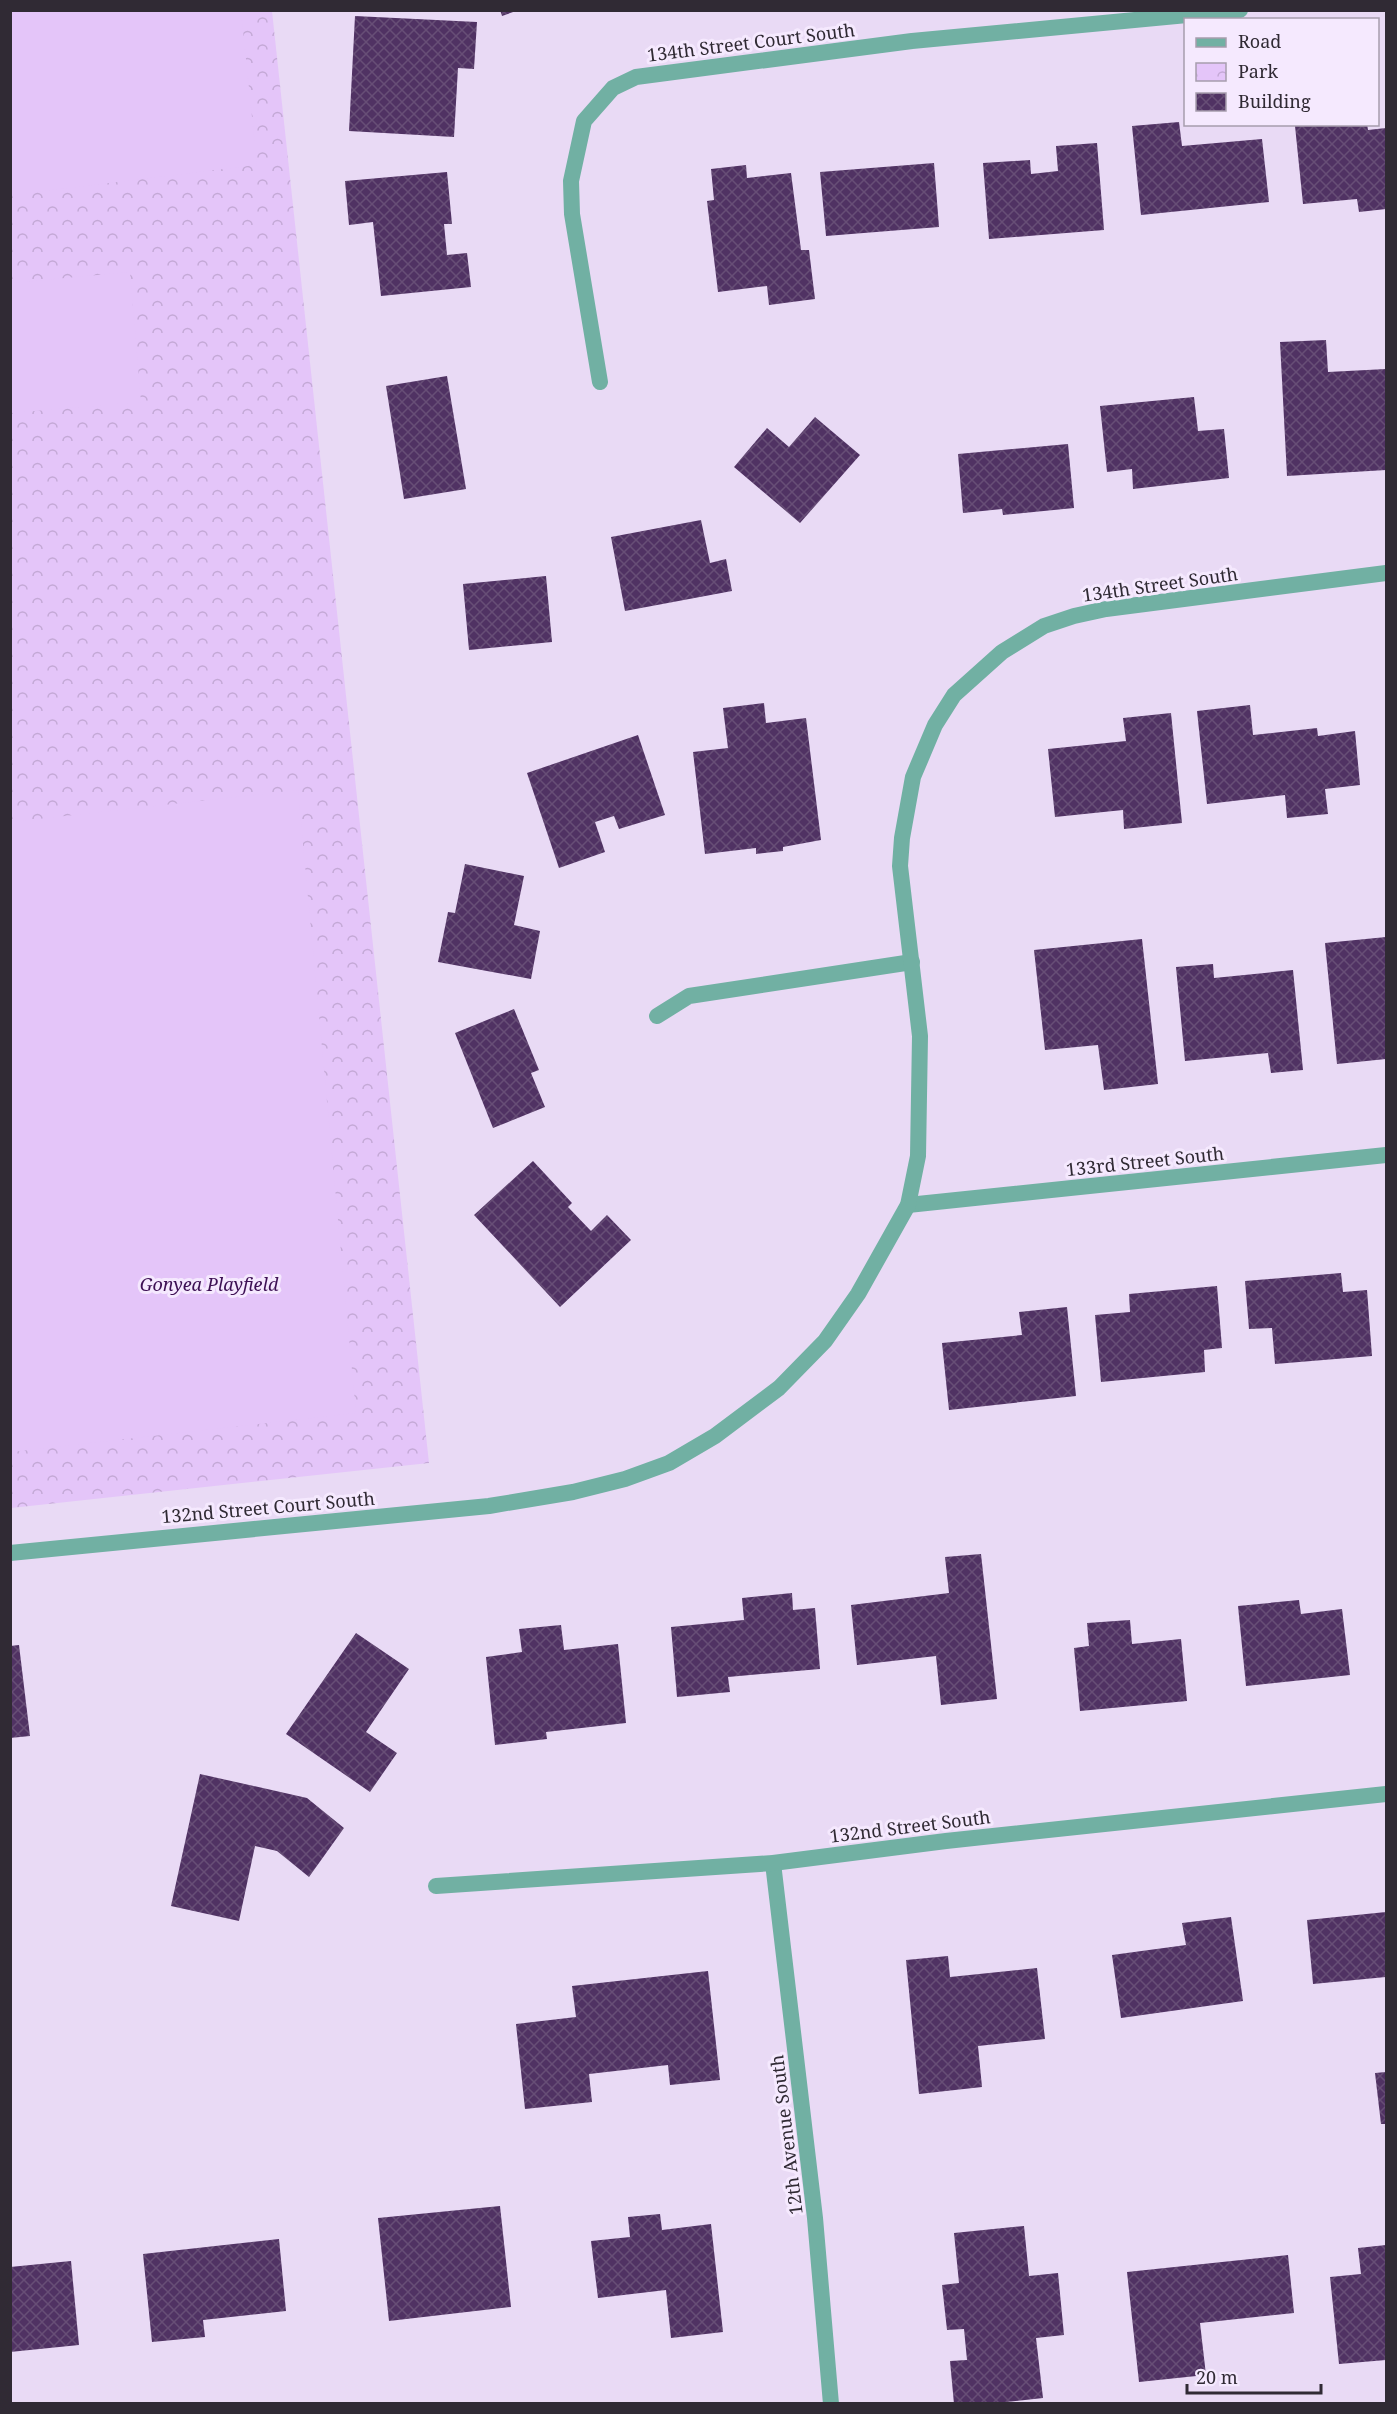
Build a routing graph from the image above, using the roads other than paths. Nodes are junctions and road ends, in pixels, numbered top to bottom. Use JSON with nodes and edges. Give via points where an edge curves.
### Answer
{"nodes":[{"id":1,"x":1240,"y":10,"type":"edge"},
{"id":2,"x":600,"y":382,"type":"dead end"},
{"id":3,"x":1386,"y":573,"type":"edge"},
{"id":4,"x":912,"y":962,"type":"junction"},
{"id":5,"x":657,"y":1016,"type":"dead end"},
{"id":6,"x":1386,"y":1155,"type":"edge"},
{"id":7,"x":908,"y":1205,"type":"junction"},
{"id":8,"x":10,"y":1553,"type":"edge"},
{"id":9,"x":1386,"y":1794,"type":"edge"},
{"id":10,"x":773,"y":1863,"type":"junction"},
{"id":11,"x":436,"y":1886,"type":"dead end"},
{"id":12,"x":831,"y":2403,"type":"edge"}],
"edges":[{"from":1,"to":2,"type":"street","name":"134th Street Court South","via":[[912,41],[636,77],[613,88],[584,121],[570,181]]},
{"from":3,"to":4,"type":"street","name":"134th Street South","via":[[1106,609],[1044,626],[1002,652],[954,695],[935,725],[913,777],[900,866]]},
{"from":4,"to":5,"type":"street","via":[[689,996]]},
{"from":4,"to":7,"type":"street","via":[[920,1036],[918,1156]]},
{"from":6,"to":7,"type":"street","name":"133rd Street South"},
{"from":7,"to":8,"type":"street","name":"132nd Street Court South","via":[[858,1294],[825,1341],[779,1388],[715,1436],[669,1463],[573,1492],[489,1506]]},
{"from":9,"to":10,"type":"street","name":"132nd Street South","via":[[946,1840]]},
{"from":10,"to":11,"type":"street","name":"132nd Street South"},
{"from":10,"to":12,"type":"street","name":"12th Avenue South","via":[[815,2218]]}]}
